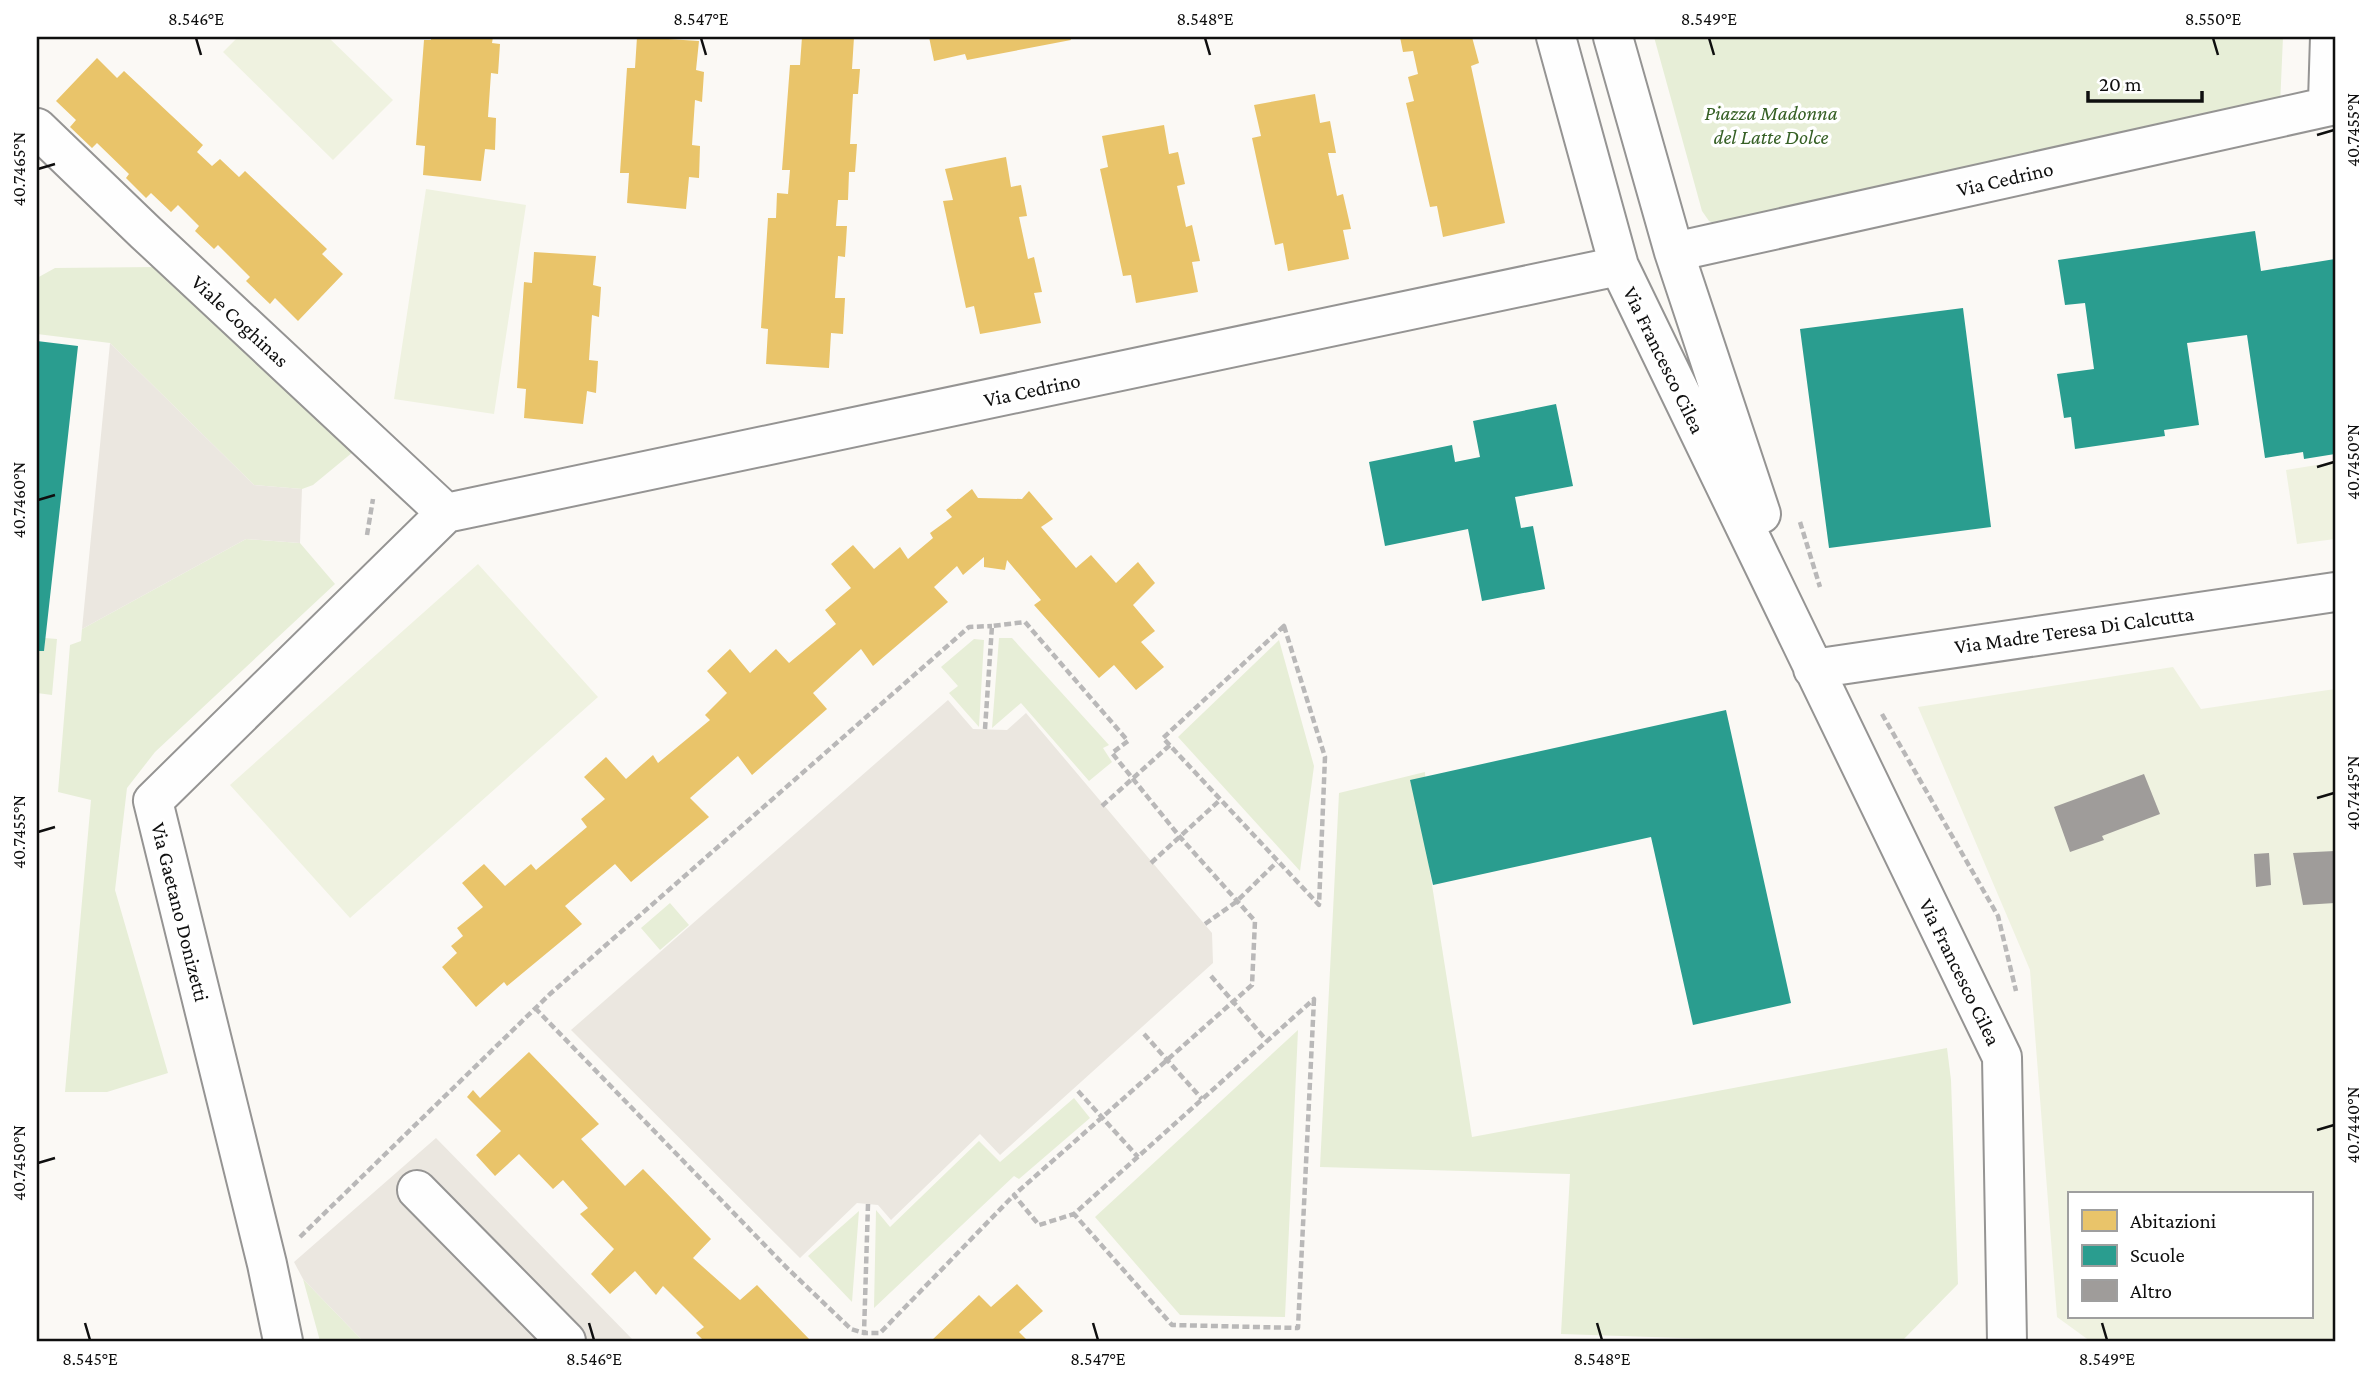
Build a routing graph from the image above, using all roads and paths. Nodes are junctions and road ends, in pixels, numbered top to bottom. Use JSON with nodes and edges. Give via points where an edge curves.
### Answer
{"nodes":[{"id":1,"x":1556,"y":37,"type":"edge"},
{"id":2,"x":1613,"y":37,"type":"edge"},
{"id":3,"x":2330,"y":37,"type":"edge"},
{"id":4,"x":2332,"y":103,"type":"edge"},
{"id":5,"x":37,"y":128,"type":"edge"},
{"id":6,"x":1674,"y":252,"type":"junction"},
{"id":7,"x":1619,"y":266,"type":"junction"},
{"id":8,"x":388,"y":459,"type":"junction"},
{"id":9,"x":446,"y":513,"type":"junction"},
{"id":10,"x":365,"y":544,"type":"dead end"},
{"id":11,"x":2335,"y":592,"type":"edge"},
{"id":12,"x":992,"y":626,"type":"junction"},
{"id":13,"x":1813,"y":669,"type":"junction"},
{"id":14,"x":985,"y":729,"type":"dead end"},
{"id":15,"x":1170,"y":745,"type":"junction"},
{"id":16,"x":1133,"y":780,"type":"junction"},
{"id":17,"x":1221,"y":800,"type":"junction"},
{"id":18,"x":1102,"y":806,"type":"dead end"},
{"id":19,"x":1180,"y":837,"type":"junction"},
{"id":20,"x":1277,"y":862,"type":"junction"},
{"id":21,"x":1151,"y":863,"type":"dead end"},
{"id":22,"x":1236,"y":902,"type":"junction"},
{"id":23,"x":1205,"y":924,"type":"dead end"},
{"id":24,"x":1211,"y":976,"type":"dead end"},
{"id":25,"x":1233,"y":1002,"type":"junction"},
{"id":26,"x":535,"y":1008,"type":"junction"},
{"id":27,"x":1144,"y":1034,"type":"dead end"},
{"id":28,"x":1267,"y":1041,"type":"junction"},
{"id":29,"x":1168,"y":1060,"type":"junction"},
{"id":30,"x":1078,"y":1091,"type":"dead end"},
{"id":31,"x":1202,"y":1100,"type":"junction"},
{"id":32,"x":1102,"y":1119,"type":"junction"},
{"id":33,"x":1138,"y":1157,"type":"junction"},
{"id":34,"x":417,"y":1190,"type":"dead end"},
{"id":35,"x":1014,"y":1195,"type":"junction"},
{"id":36,"x":868,"y":1204,"type":"dead end"},
{"id":37,"x":1074,"y":1214,"type":"junction"},
{"id":38,"x":267,"y":1264,"type":"junction"},
{"id":39,"x":864,"y":1333,"type":"junction"},
{"id":40,"x":283,"y":1341,"type":"edge"},
{"id":41,"x":566,"y":1341,"type":"edge"},
{"id":42,"x":2007,"y":1341,"type":"edge"}],
"edges":[{"from":1,"to":7,"type":"street","name":"Via Francesco Cilea"},
{"from":2,"to":6,"type":"street","name":"Via Francesco Cilea"},
{"from":3,"to":4,"type":"street"},
{"from":4,"to":6,"type":"street","name":"Via Cedrino"},
{"from":5,"to":8,"type":"street","name":"Viale Coghinas"},
{"from":6,"to":13,"type":"street","name":"Via Francesco Cilea"},
{"from":7,"to":9,"type":"street","name":"Via Cedrino"},
{"from":7,"to":13,"type":"street","name":"Via Francesco Cilea"},
{"from":8,"to":9,"type":"street","name":"Viale Coghinas"},
{"from":8,"to":10,"type":"path","via":[[377,470]]},
{"from":9,"to":38,"type":"street","name":"Via Gaetano Donizetti","via":[[153,801]]},
{"from":11,"to":13,"type":"street","name":"Via Madre Teresa Di Calcutta"},
{"from":12,"to":14,"type":"path"},
{"from":12,"to":16,"type":"path","via":[[1025,622],[1128,741],[1112,753]]},
{"from":12,"to":26,"type":"path","via":[[969,627]]},
{"from":13,"to":42,"type":"street","name":"Via Francesco Cilea","via":[[2002,1057]]},
{"from":15,"to":16,"type":"path"},
{"from":15,"to":17,"type":"path"},
{"from":15,"to":20,"type":"path","via":[[1163,738],[1284,626],[1325,757],[1319,905]]},
{"from":16,"to":18,"type":"path"},
{"from":16,"to":19,"type":"path"},
{"from":17,"to":19,"type":"path"},
{"from":17,"to":20,"type":"path"},
{"from":19,"to":21,"type":"path"},
{"from":19,"to":22,"type":"path"},
{"from":20,"to":22,"type":"path"},
{"from":22,"to":23,"type":"path"},
{"from":22,"to":25,"type":"path","via":[[1255,921],[1252,985]]},
{"from":24,"to":25,"type":"path"},
{"from":25,"to":28,"type":"path"},
{"from":25,"to":29,"type":"path"},
{"from":26,"to":38,"type":"path","via":[[279,1258]]},
{"from":26,"to":39,"type":"path","via":[[786,1267],[851,1329]]},
{"from":27,"to":29,"type":"path"},
{"from":28,"to":31,"type":"path"},
{"from":28,"to":37,"type":"path","via":[[1314,999],[1298,1328],[1172,1325]]},
{"from":29,"to":31,"type":"path"},
{"from":29,"to":32,"type":"path"},
{"from":30,"to":32,"type":"path"},
{"from":31,"to":33,"type":"path"},
{"from":32,"to":33,"type":"path"},
{"from":32,"to":35,"type":"path"},
{"from":33,"to":37,"type":"path"},
{"from":34,"to":41,"type":"street"},
{"from":35,"to":37,"type":"path","via":[[1039,1225]]},
{"from":35,"to":39,"type":"path","via":[[880,1333]]},
{"from":36,"to":39,"type":"path"},
{"from":38,"to":40,"type":"street","name":"Via Gaetano Donizetti"}]}
